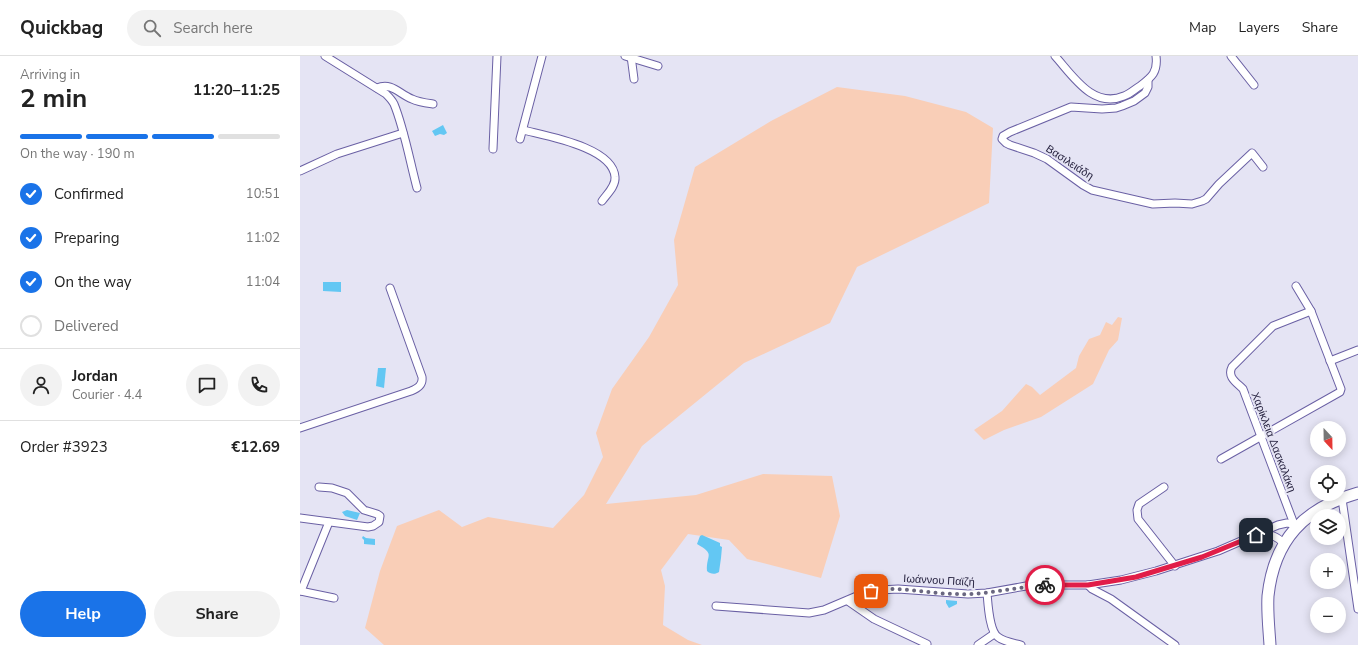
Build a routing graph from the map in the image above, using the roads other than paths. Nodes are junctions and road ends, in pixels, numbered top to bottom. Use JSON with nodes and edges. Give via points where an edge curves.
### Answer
{"nodes":[{"id":1,"x":325,"y":56,"type":"edge"},
{"id":2,"x":496,"y":56,"type":"edge"},
{"id":3,"x":542,"y":56,"type":"edge"},
{"id":4,"x":1055,"y":56,"type":"edge"},
{"id":5,"x":1156,"y":56,"type":"edge"},
{"id":6,"x":1231,"y":56,"type":"edge"},
{"id":7,"x":629,"y":57,"type":"edge"},
{"id":8,"x":658,"y":66,"type":"dead end"},
{"id":9,"x":634,"y":79,"type":"dead end"},
{"id":10,"x":1148,"y":80,"type":"junction"},
{"id":11,"x":1254,"y":85,"type":"dead end"},
{"id":12,"x":377,"y":88,"type":"junction"},
{"id":13,"x":433,"y":104,"type":"dead end"},
{"id":14,"x":523,"y":130,"type":"junction"},
{"id":15,"x":403,"y":133,"type":"junction"},
{"id":16,"x":520,"y":139,"type":"dead end"},
{"id":17,"x":493,"y":149,"type":"dead end"},
{"id":18,"x":1263,"y":167,"type":"dead end"},
{"id":19,"x":300,"y":171,"type":"edge"},
{"id":20,"x":417,"y":188,"type":"dead end"},
{"id":21,"x":602,"y":200,"type":"dead end"},
{"id":22,"x":1296,"y":286,"type":"dead end"},
{"id":23,"x":390,"y":288,"type":"dead end"},
{"id":24,"x":1311,"y":311,"type":"junction"},
{"id":25,"x":1358,"y":350,"type":"edge"},
{"id":26,"x":1330,"y":361,"type":"junction"},
{"id":27,"x":300,"y":428,"type":"edge"},
{"id":28,"x":1261,"y":437,"type":"junction"},
{"id":29,"x":1221,"y":459,"type":"dead end"},
{"id":30,"x":319,"y":487,"type":"dead end"},
{"id":31,"x":1164,"y":487,"type":"dead end"},
{"id":32,"x":1358,"y":493,"type":"edge"},
{"id":33,"x":1346,"y":498,"type":"edge"},
{"id":34,"x":1338,"y":501,"type":"edge"},
{"id":35,"x":1342,"y":501,"type":"edge"},
{"id":36,"x":300,"y":518,"type":"edge"},
{"id":37,"x":329,"y":522,"type":"junction"},
{"id":38,"x":1296,"y":524,"type":"junction"},
{"id":39,"x":1274,"y":526,"type":"junction"},
{"id":40,"x":1256,"y":535,"type":"junction"},
{"id":41,"x":1274,"y":535,"type":"junction"},
{"id":42,"x":1284,"y":544,"type":"junction"},
{"id":43,"x":1174,"y":566,"type":"junction"},
{"id":44,"x":1088,"y":585,"type":"junction"},
{"id":45,"x":301,"y":591,"type":"edge"},
{"id":46,"x":987,"y":593,"type":"junction"},
{"id":47,"x":334,"y":598,"type":"dead end"},
{"id":48,"x":848,"y":601,"type":"junction"},
{"id":49,"x":716,"y":606,"type":"dead end"},
{"id":50,"x":1358,"y":609,"type":"edge"},
{"id":51,"x":994,"y":634,"type":"junction"},
{"id":52,"x":926,"y":644,"type":"dead end"},
{"id":53,"x":978,"y":645,"type":"edge"},
{"id":54,"x":1022,"y":645,"type":"edge"},
{"id":55,"x":1175,"y":645,"type":"edge"},
{"id":56,"x":1270,"y":645,"type":"edge"}],
"edges":[{"from":1,"to":12,"type":"street"},
{"from":2,"to":17,"type":"street"},
{"from":3,"to":14,"type":"street"},
{"from":4,"to":10,"type":"street","via":[[1087,91],[1096,96],[1115,99],[1125,96]]},
{"from":5,"to":10,"type":"street","via":[[1157,64]]},
{"from":6,"to":11,"type":"street"},
{"from":7,"to":8,"type":"street"},
{"from":7,"to":9,"type":"street"},
{"from":10,"to":18,"type":"street","name":"Βασιλειάδη","via":[[1148,90],[1134,101],[1122,106],[1071,107],[1010,132],[1002,139],[1010,146],[1047,159],[1092,190],[1153,204],[1202,202],[1252,153]]},
{"from":12,"to":13,"type":"street","via":[[391,87],[412,99]]},
{"from":12,"to":15,"type":"street","via":[[394,104]]},
{"from":14,"to":16,"type":"street"},
{"from":14,"to":21,"type":"street","via":[[567,141],[605,158],[611,165],[615,177],[613,186]]},
{"from":15,"to":19,"type":"street","via":[[337,154]]},
{"from":15,"to":20,"type":"street"},
{"from":22,"to":24,"type":"street"},
{"from":23,"to":27,"type":"street","via":[[422,377],[421,385],[411,391]]},
{"from":24,"to":26,"type":"street"},
{"from":24,"to":28,"type":"street","name":"Χαρίκλεια Δασκαλάκη","via":[[1273,326],[1232,366],[1230,371],[1231,378],[1243,389]]},
{"from":25,"to":26,"type":"street"},
{"from":26,"to":28,"type":"street","via":[[1340,392]]},
{"from":28,"to":29,"type":"street"},
{"from":28,"to":38,"type":"street","name":"Χαρίκλεια Δασκαλάκη"},
{"from":30,"to":37,"type":"street","via":[[347,493],[364,510],[380,516],[379,522],[368,527]]},
{"from":31,"to":43,"type":"street","via":[[1140,504],[1137,514],[1138,519]]},
{"from":32,"to":33,"type":"main road"},
{"from":34,"to":38,"type":"main road"},
{"from":35,"to":50,"type":"street"},
{"from":36,"to":37,"type":"street"},
{"from":37,"to":45,"type":"street"},
{"from":38,"to":39,"type":"street","name":"Ιωάννου Παϊζή"},
{"from":38,"to":42,"type":"main road"},
{"from":39,"to":40,"type":"street","name":"Ιωάννου Παϊζή"},
{"from":39,"to":41,"type":"street"},
{"from":40,"to":41,"type":"street"},
{"from":40,"to":43,"type":"street","name":"Ιωάννου Παϊζή","via":[[1218,552]]},
{"from":41,"to":42,"type":"street"},
{"from":42,"to":56,"type":"main road","via":[[1274,565],[1269,591]]},
{"from":43,"to":44,"type":"street","name":"Ιωάννου Παϊζή","via":[[1136,577]]},
{"from":44,"to":46,"type":"street","name":"Ιωάννου Παϊζή","via":[[1026,586]]},
{"from":44,"to":55,"type":"street"},
{"from":45,"to":47,"type":"street"},
{"from":46,"to":48,"type":"street","name":"Ιωάννου Παϊζή","via":[[954,594],[888,589],[864,593]]},
{"from":46,"to":51,"type":"street"},
{"from":48,"to":49,"type":"street","name":"Ιωάννου Παϊζή","via":[[824,610],[802,614]]},
{"from":48,"to":52,"type":"street","via":[[874,619]]},
{"from":51,"to":53,"type":"street"},
{"from":51,"to":54,"type":"street","via":[[1001,639]]}]}
